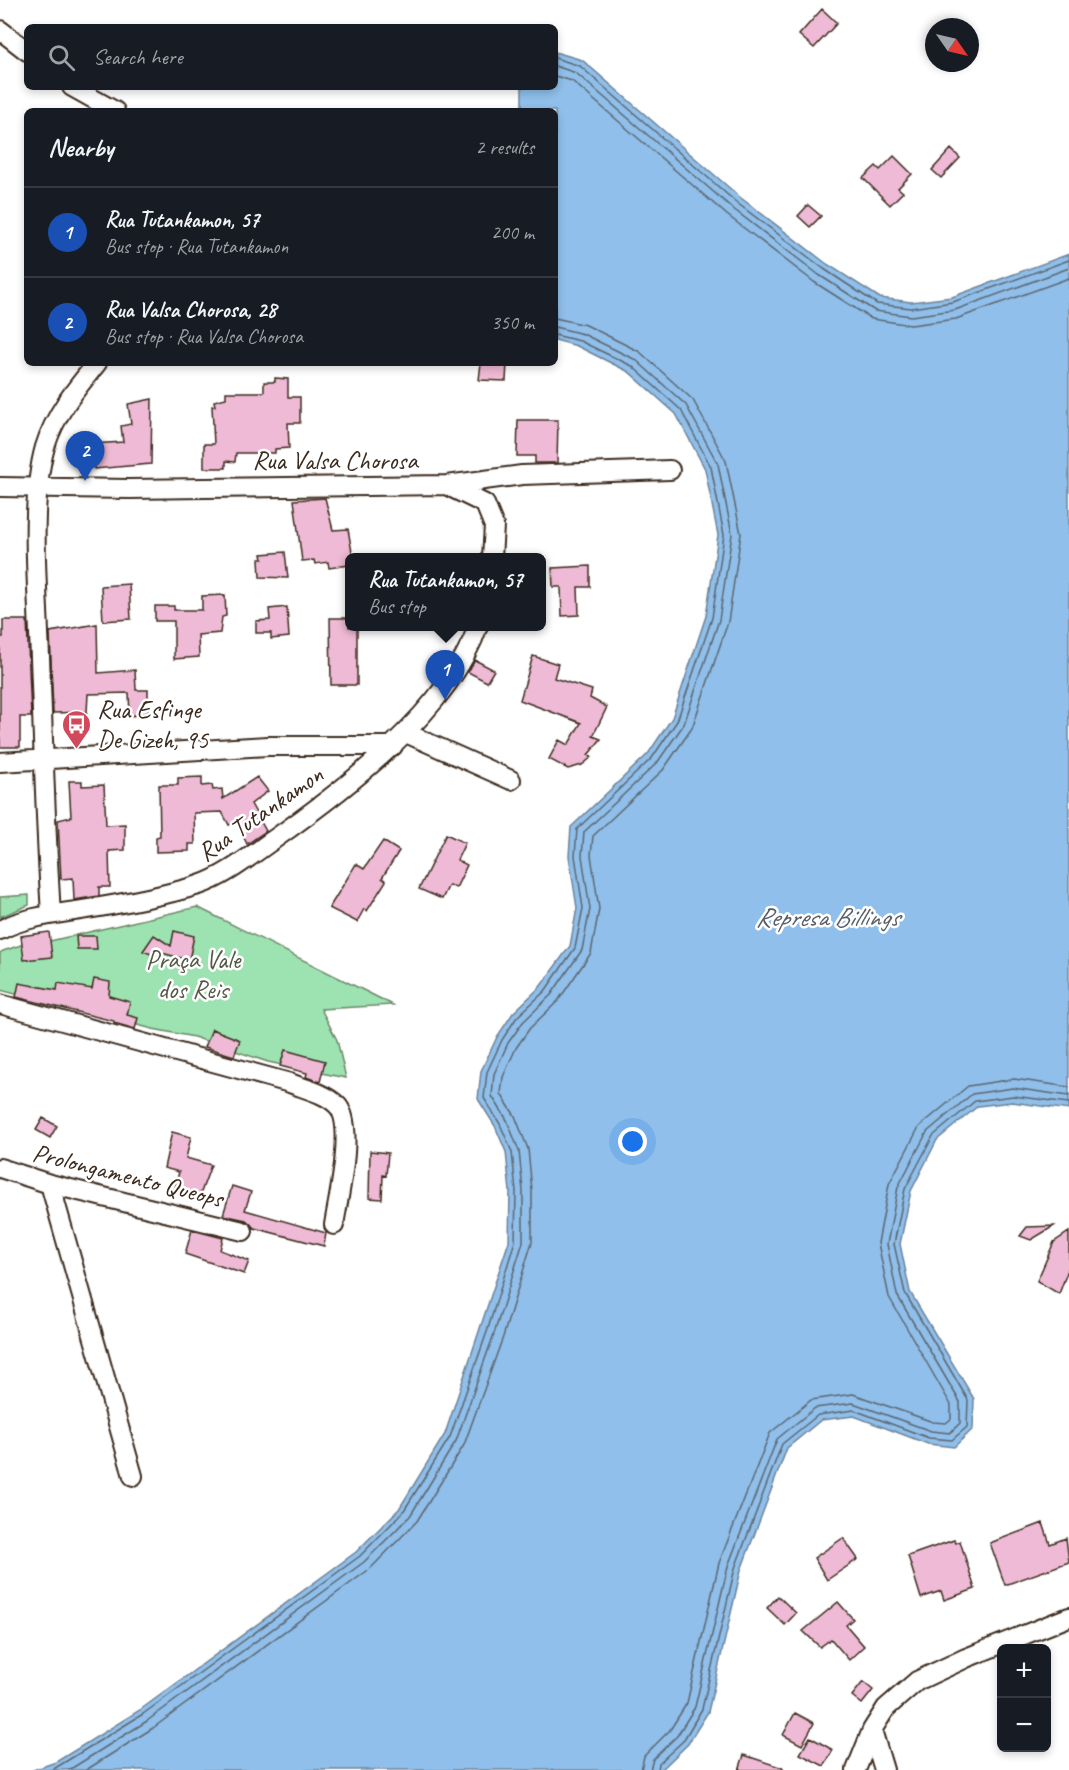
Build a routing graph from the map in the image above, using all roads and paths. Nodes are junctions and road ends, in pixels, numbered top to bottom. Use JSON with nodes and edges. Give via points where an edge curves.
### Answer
{"nodes":[{"id":1,"x":0,"y":30,"type":"edge"},
{"id":2,"x":24,"y":49,"type":"edge"},
{"id":3,"x":77,"y":90,"type":"edge"},
{"id":4,"x":110,"y":108,"type":"edge"},
{"id":5,"x":95,"y":366,"type":"edge"},
{"id":6,"x":670,"y":470,"type":"dead end"},
{"id":7,"x":447,"y":485,"type":"junction"},
{"id":8,"x":39,"y":486,"type":"junction"},
{"id":9,"x":0,"y":487,"type":"edge"},
{"id":10,"x":492,"y":553,"type":"edge"},
{"id":11,"x":476,"y":631,"type":"edge"},
{"id":12,"x":399,"y":740,"type":"junction"},
{"id":13,"x":44,"y":760,"type":"junction"},
{"id":14,"x":0,"y":762,"type":"edge"},
{"id":15,"x":511,"y":780,"type":"dead end"},
{"id":16,"x":51,"y":914,"type":"junction"},
{"id":17,"x":0,"y":930,"type":"edge"},
{"id":18,"x":0,"y":1004,"type":"edge"},
{"id":19,"x":0,"y":1168,"type":"edge"},
{"id":20,"x":50,"y":1184,"type":"junction"},
{"id":21,"x":334,"y":1225,"type":"dead end"},
{"id":22,"x":243,"y":1231,"type":"dead end"},
{"id":23,"x":132,"y":1476,"type":"dead end"},
{"id":24,"x":1069,"y":1617,"type":"edge"},
{"id":25,"x":872,"y":1730,"type":"junction"},
{"id":26,"x":856,"y":1770,"type":"edge"},
{"id":27,"x":884,"y":1770,"type":"edge"}],
"edges":[{"from":1,"to":2,"type":"street"},
{"from":3,"to":4,"type":"street"},
{"from":5,"to":8,"type":"street","via":[[62,406],[53,424],[44,450]]},
{"from":6,"to":7,"type":"street","name":"Rua Valsa Chorosa","via":[[522,474]]},
{"from":7,"to":8,"type":"street","name":"Rua Valsa Chorosa","via":[[129,489]]},
{"from":7,"to":10,"type":"street","via":[[485,504],[494,526]]},
{"from":8,"to":9,"type":"street","name":"Rua Valsa Chorosa"},
{"from":8,"to":13,"type":"street"},
{"from":11,"to":12,"type":"street","name":"Rua Tutankamon","via":[[440,691]]},
{"from":12,"to":13,"type":"street"},
{"from":12,"to":15,"type":"street"},
{"from":12,"to":16,"type":"street","name":"Rua Tutankamon","via":[[298,822],[202,884],[147,898]]},
{"from":13,"to":14,"type":"street"},
{"from":13,"to":16,"type":"street"},
{"from":16,"to":17,"type":"street","name":"Rua Tutankamon"},
{"from":18,"to":21,"type":"street","via":[[290,1083],[332,1102],[342,1113],[345,1148]]},
{"from":19,"to":20,"type":"street","name":"Prolongamento Queops"},
{"from":20,"to":22,"type":"street","name":"Prolongamento Queops"},
{"from":20,"to":23,"type":"street"},
{"from":24,"to":25,"type":"street","via":[[917,1681],[886,1708]]},
{"from":25,"to":26,"type":"street"},
{"from":25,"to":27,"type":"street"}]}
